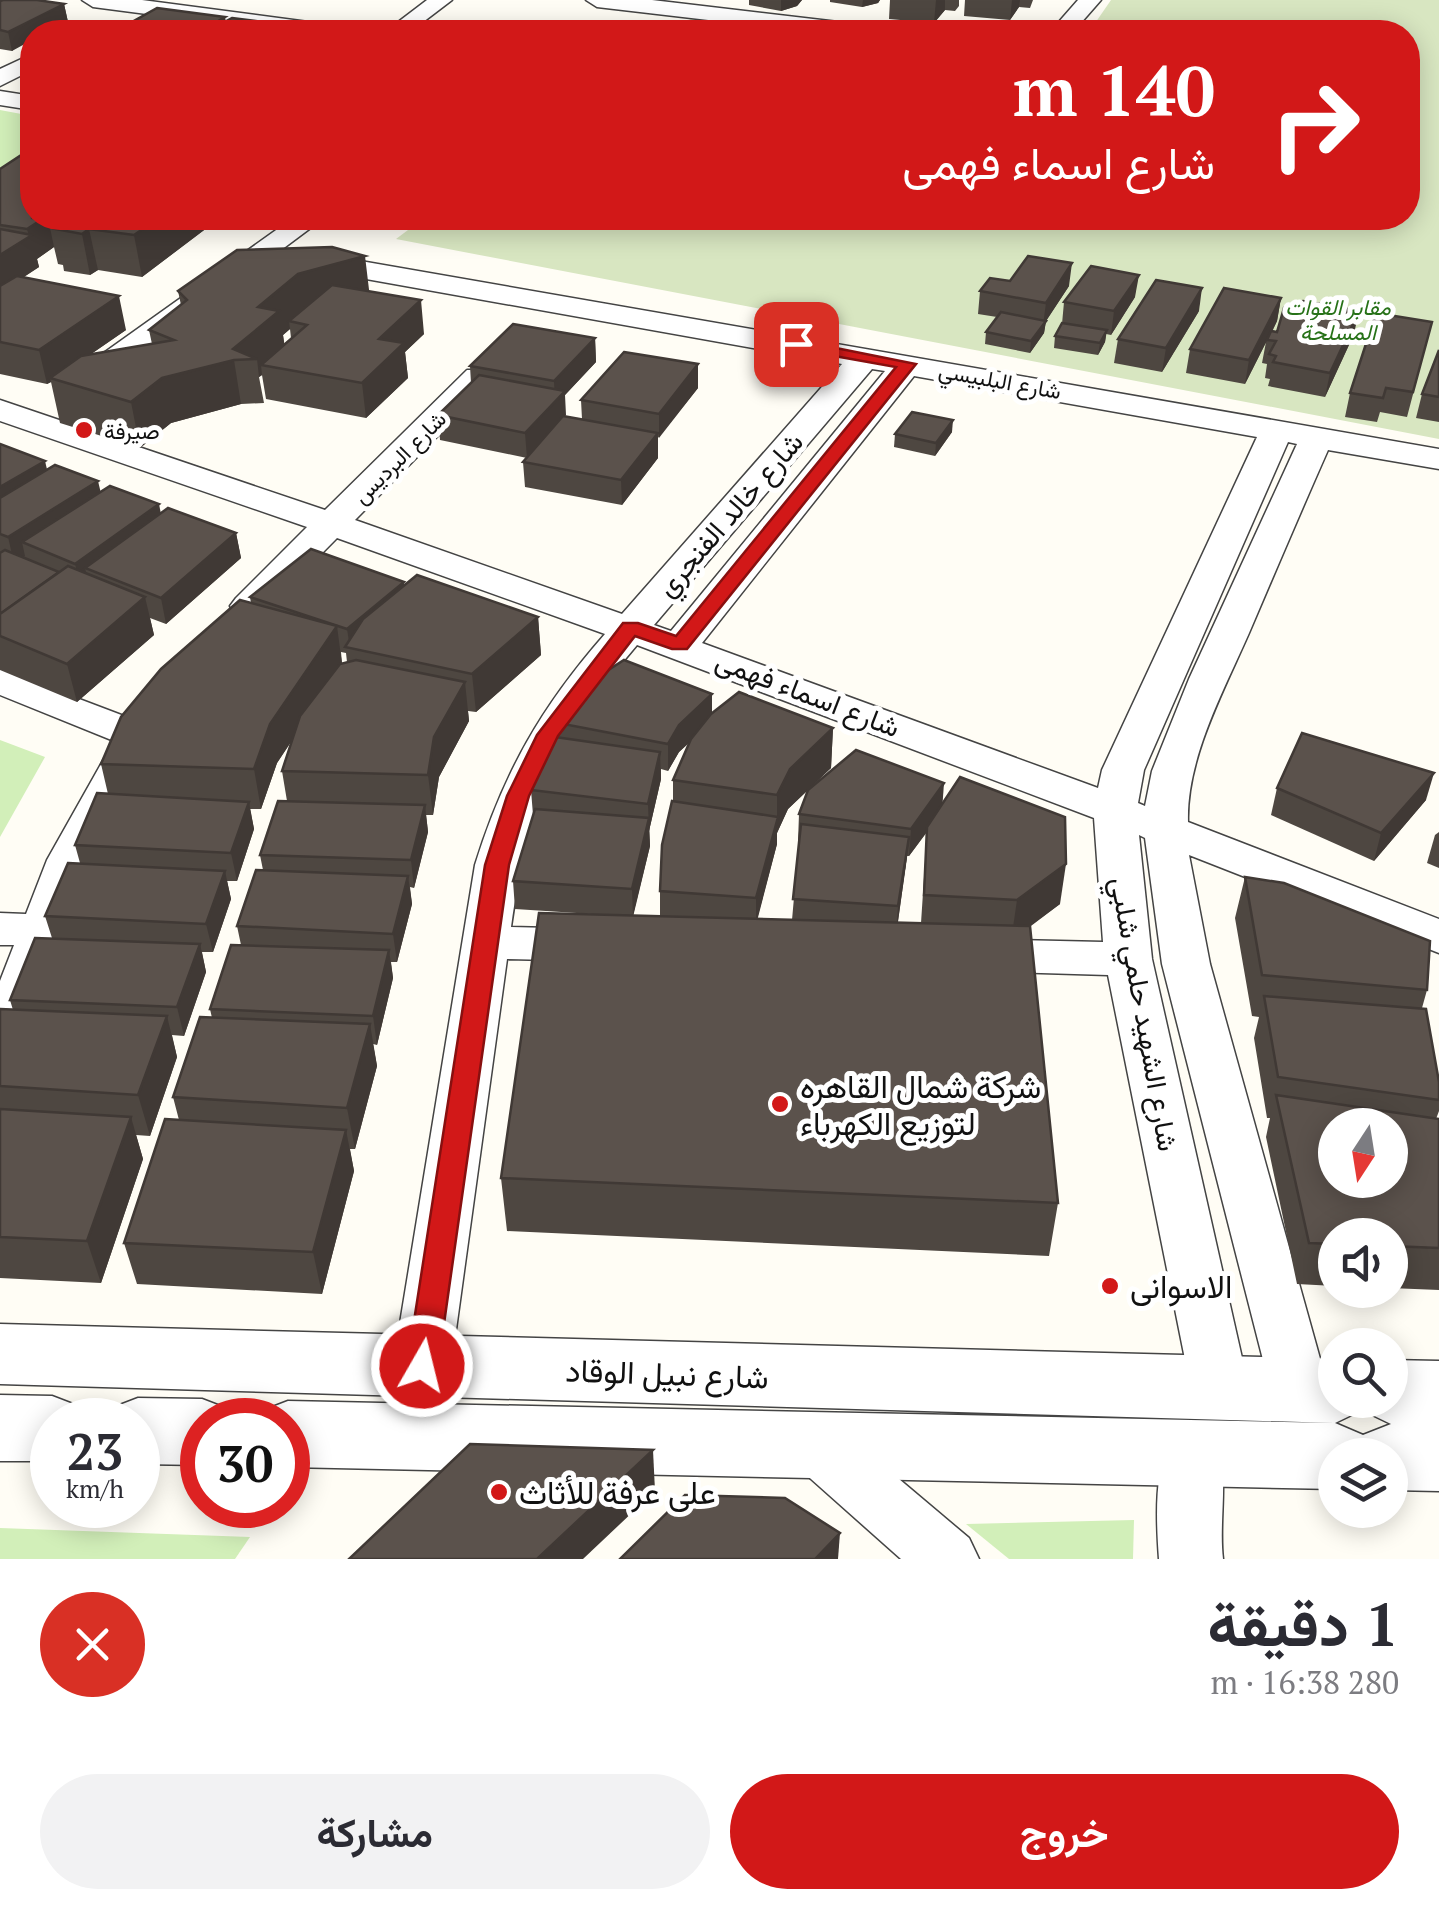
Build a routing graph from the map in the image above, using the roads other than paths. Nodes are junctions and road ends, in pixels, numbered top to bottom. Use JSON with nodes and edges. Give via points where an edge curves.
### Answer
{"nodes":[{"id":1,"x":93,"y":0,"type":"edge"},
{"id":2,"x":440,"y":0,"type":"edge"},
{"id":3,"x":597,"y":0,"type":"edge"},
{"id":4,"x":1090,"y":0,"type":"edge"},
{"id":5,"x":131,"y":6,"type":"junction"},
{"id":6,"x":107,"y":20,"type":"edge"},
{"id":7,"x":238,"y":20,"type":"edge"},
{"id":8,"x":412,"y":20,"type":"edge"},
{"id":9,"x":764,"y":20,"type":"edge"},
{"id":10,"x":1071,"y":20,"type":"edge"},
{"id":11,"x":294,"y":230,"type":"edge"},
{"id":12,"x":264,"y":253,"type":"junction"},
{"id":13,"x":550,"y":305,"type":"junction"},
{"id":14,"x":522,"y":332,"type":"edge"},
{"id":15,"x":866,"y":356,"type":"junction"},
{"id":16,"x":496,"y":360,"type":"edge"},
{"id":17,"x":908,"y":364,"type":"junction"},
{"id":18,"x":16,"y":415,"type":"edge"},
{"id":19,"x":1297,"y":432,"type":"junction"},
{"id":20,"x":1439,"y":459,"type":"edge"},
{"id":21,"x":333,"y":524,"type":"junction"},
{"id":22,"x":631,"y":627,"type":"junction"},
{"id":23,"x":220,"y":636,"type":"edge"},
{"id":24,"x":680,"y":645,"type":"junction"},
{"id":25,"x":0,"y":682,"type":"edge"},
{"id":26,"x":1116,"y":808,"type":"junction"},
{"id":27,"x":1166,"y":827,"type":"junction"},
{"id":28,"x":22,"y":929,"type":"edge"},
{"id":29,"x":1439,"y":937,"type":"edge"},
{"id":30,"x":482,"y":942,"type":"junction"},
{"id":31,"x":639,"y":946,"type":"edge"},
{"id":32,"x":932,"y":954,"type":"edge"},
{"id":33,"x":1128,"y":959,"type":"junction"},
{"id":34,"x":0,"y":1045,"type":"edge"},
{"id":35,"x":0,"y":1354,"type":"edge"},
{"id":36,"x":422,"y":1366,"type":"junction"},
{"id":37,"x":1318,"y":1391,"type":"edge"},
{"id":38,"x":1408,"y":1392,"type":"edge"},
{"id":39,"x":1439,"y":1393,"type":"edge"},
{"id":40,"x":1206,"y":1421,"type":"junction"},
{"id":41,"x":0,"y":1428,"type":"edge"},
{"id":42,"x":30,"y":1429,"type":"edge"},
{"id":43,"x":310,"y":1434,"type":"edge"},
{"id":44,"x":814,"y":1444,"type":"junction"},
{"id":45,"x":1318,"y":1451,"type":"edge"},
{"id":46,"x":1408,"y":1457,"type":"edge"},
{"id":47,"x":1439,"y":1458,"type":"edge"},
{"id":48,"x":947,"y":1559,"type":"edge"},
{"id":49,"x":1190,"y":1559,"type":"edge"}],
"edges":[{"from":1,"to":5,"type":"street"},
{"from":2,"to":8,"type":"street"},
{"from":3,"to":9,"type":"street"},
{"from":4,"to":10,"type":"street"},
{"from":5,"to":6,"type":"street"},
{"from":5,"to":7,"type":"street"},
{"from":11,"to":12,"type":"street"},
{"from":12,"to":13,"type":"street","name":"شارع البلبيسي"},
{"from":12,"to":18,"type":"street"},
{"from":13,"to":14,"type":"street"},
{"from":13,"to":15,"type":"street","name":"شارع البلبيسي"},
{"from":15,"to":17,"type":"street","name":"شارع البلبيسي"},
{"from":15,"to":22,"type":"street","name":"شارع خالد الفنجري"},
{"from":16,"to":21,"type":"street","name":"شارع البرديس"},
{"from":17,"to":19,"type":"street","name":"شارع البلبيسي"},
{"from":17,"to":24,"type":"street","name":"شارع خالد الفنجري"},
{"from":18,"to":21,"type":"street","name":"شارع اسماء فهمى"},
{"from":19,"to":20,"type":"street","name":"شارع البلبيسي"},
{"from":19,"to":26,"type":"street","name":"شارع الشهيد حلمي شلبي","via":[[1130,750]]},
{"from":19,"to":27,"type":"street","name":"شارع الشهيد حلمي شلبي","via":[[1180,752]]},
{"from":21,"to":22,"type":"street","name":"شارع اسماء فهمى"},
{"from":21,"to":23,"type":"street","name":"شارع البرديس"},
{"from":22,"to":24,"type":"street","name":"شارع اسماء فهمى"},
{"from":22,"to":30,"type":"street","name":"شارع خالد الفنجري","via":[[548,735],[518,796]]},
{"from":24,"to":26,"type":"street","name":"شارع اسماء فهمى"},
{"from":25,"to":28,"type":"street","via":[[150,721]]},
{"from":26,"to":27,"type":"street","name":"شارع اسماء فهمى"},
{"from":26,"to":33,"type":"street","name":"شارع الشهيد حلمي شلبي"},
{"from":27,"to":29,"type":"street","name":"شارع اسماء فهمى"},
{"from":27,"to":37,"type":"street","name":"شارع الشهيد حلمي شلبي","via":[[1186,964]]},
{"from":28,"to":34,"type":"street"},
{"from":30,"to":31,"type":"street"},
{"from":30,"to":36,"type":"street","name":"شارع خالد الفنجري"},
{"from":32,"to":33,"type":"street"},
{"from":33,"to":40,"type":"street","name":"شارع الشهيد حلمي شلبي"},
{"from":35,"to":36,"type":"street","name":"شارع نبيل الوقاد"},
{"from":36,"to":40,"type":"street","name":"شارع نبيل الوقاد"},
{"from":37,"to":40,"type":"street","name":"شارع نبيل الوقاد"},
{"from":38,"to":39,"type":"street"},
{"from":40,"to":44,"type":"street","name":"شارع نبيل الوقاد"},
{"from":40,"to":45,"type":"street","name":"شارع نبيل الوقاد"},
{"from":40,"to":49,"type":"street","name":"شارع الشهيد حلمي شلبي","via":[[1188,1526]]},
{"from":41,"to":42,"type":"street"},
{"from":43,"to":44,"type":"street","name":"شارع نبيل الوقاد"},
{"from":44,"to":48,"type":"street"},
{"from":46,"to":47,"type":"street"}]}
